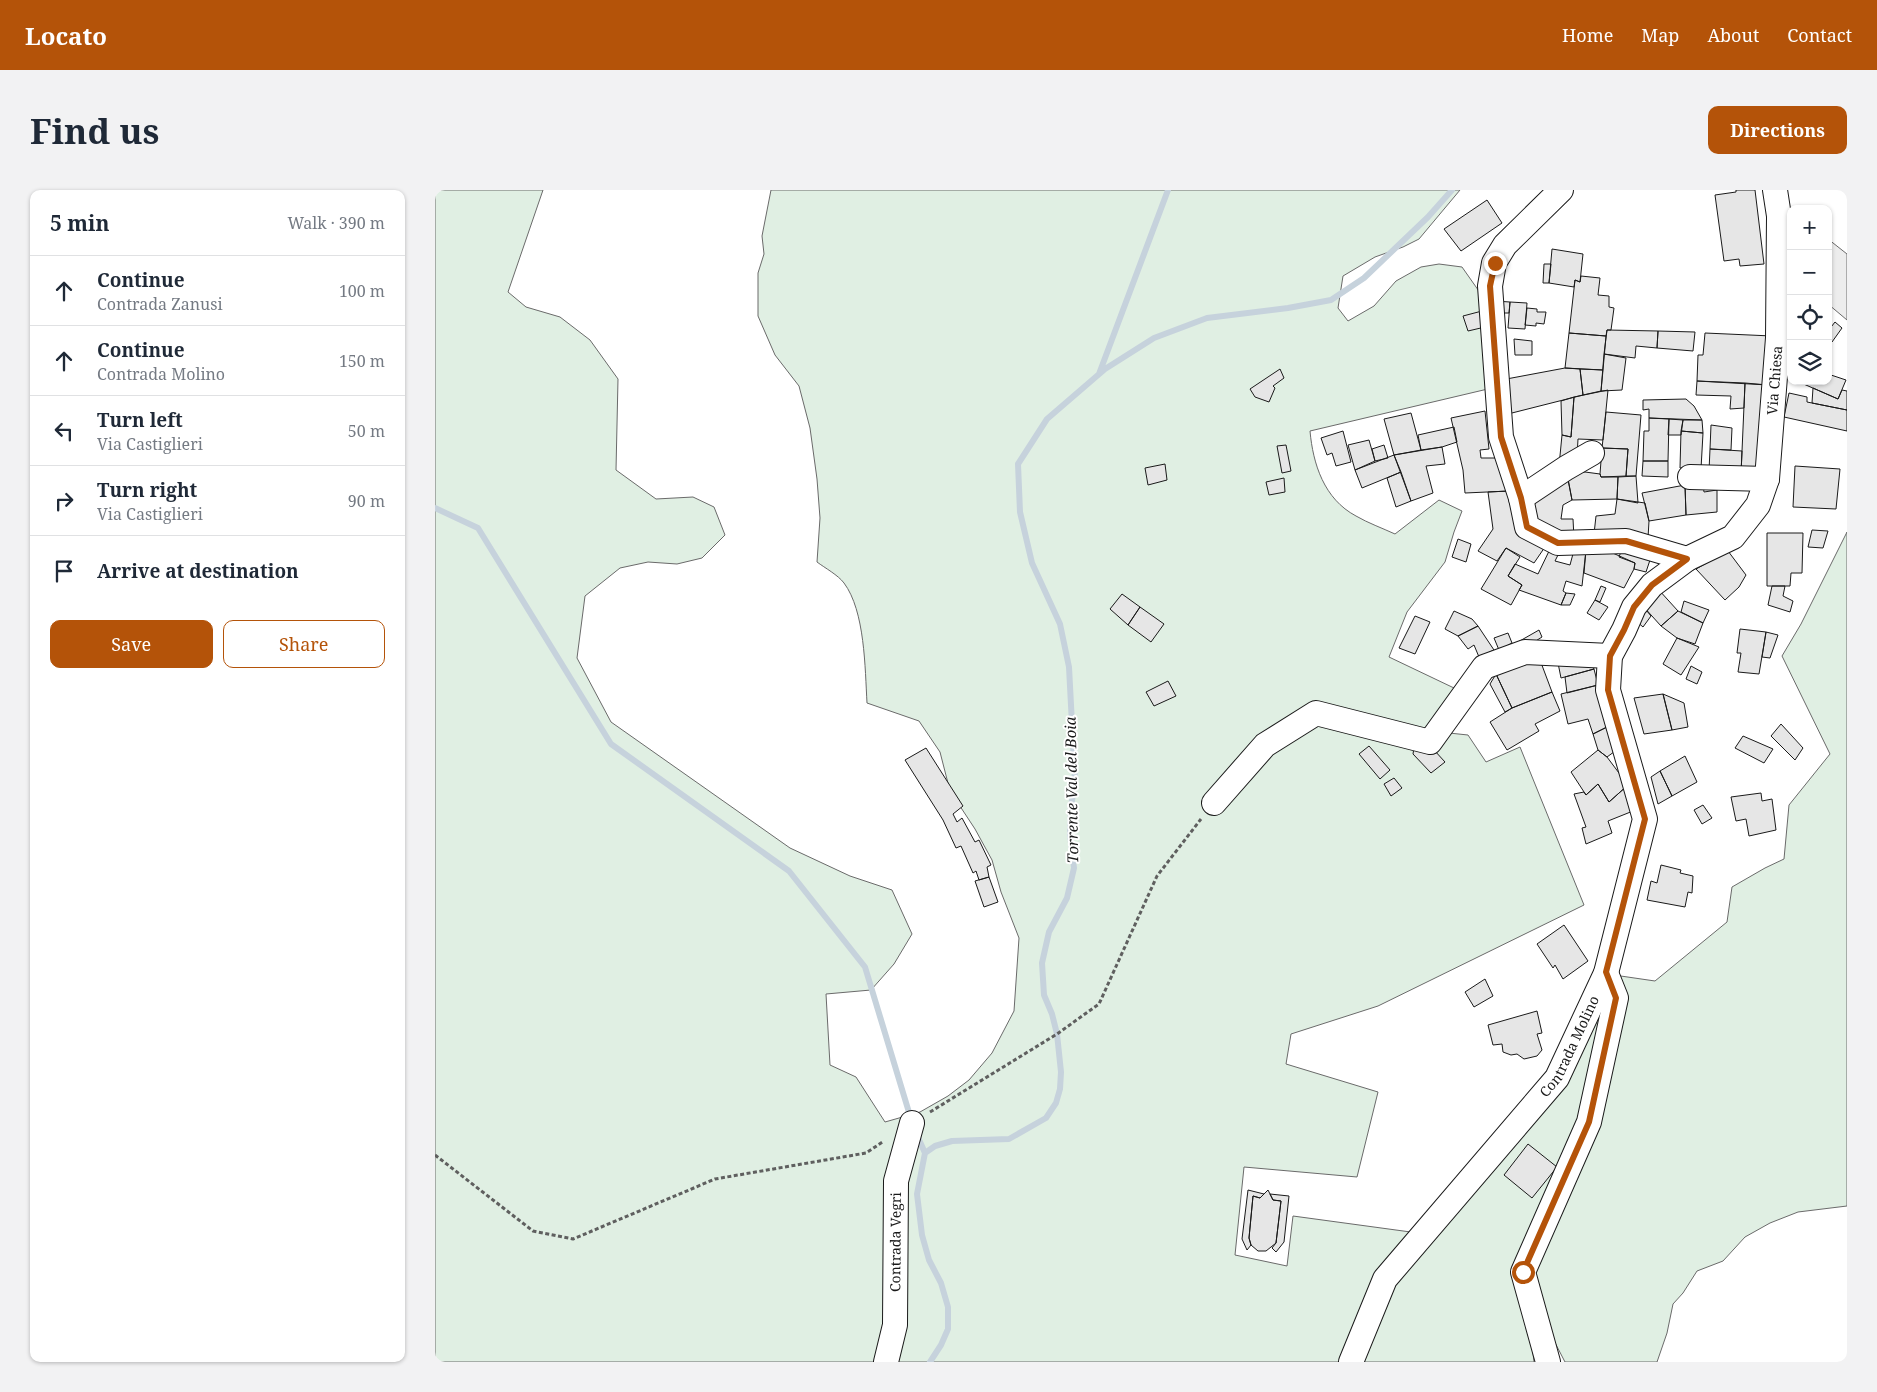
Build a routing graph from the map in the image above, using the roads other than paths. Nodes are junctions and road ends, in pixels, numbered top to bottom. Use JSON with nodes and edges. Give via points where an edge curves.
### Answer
{"nodes":[{"id":1,"x":1561,"y":190,"type":"edge"},
{"id":2,"x":1775,"y":190,"type":"edge"},
{"id":3,"x":1592,"y":453,"type":"dead end"},
{"id":4,"x":1690,"y":477,"type":"dead end"},
{"id":5,"x":1767,"y":479,"type":"junction"},
{"id":6,"x":1521,"y":498,"type":"junction"},
{"id":7,"x":1687,"y":559,"type":"junction"},
{"id":8,"x":1610,"y":656,"type":"junction"},
{"id":9,"x":1214,"y":803,"type":"road end"},
{"id":10,"x":1606,"y":972,"type":"junction"},
{"id":11,"x":912,"y":1123,"type":"road end"},
{"id":12,"x":886,"y":1362,"type":"edge"},
{"id":13,"x":1351,"y":1362,"type":"edge"},
{"id":14,"x":1548,"y":1362,"type":"edge"}],
"edges":[{"from":1,"to":6,"type":"street","via":[[1505,245],[1495,263],[1490,286],[1501,437]]},
{"from":2,"to":5,"type":"street","name":"Via Chiesa","via":[[1779,216],[1778,338]]},
{"from":3,"to":6,"type":"street"},
{"from":4,"to":5,"type":"street"},
{"from":5,"to":7,"type":"street","name":"Via Chiesa","via":[[1758,505],[1733,537]]},
{"from":6,"to":7,"type":"street","via":[[1527,527],[1558,543],[1626,541]]},
{"from":7,"to":8,"type":"street","name":"Contrada Molino","via":[[1652,585],[1634,607]]},
{"from":8,"to":9,"type":"street","via":[[1525,652],[1484,667],[1430,742],[1316,713],[1265,745]]},
{"from":8,"to":10,"type":"street","name":"Contrada Molino","via":[[1608,690],[1645,819]]},
{"from":10,"to":13,"type":"street","name":"Contrada Molino","via":[[1557,1078],[1385,1280]]},
{"from":10,"to":14,"type":"street","via":[[1616,998],[1589,1122],[1523,1272]]},
{"from":11,"to":12,"type":"street","name":"Contrada Vegri","via":[[896,1181],[895,1325]]}]}
